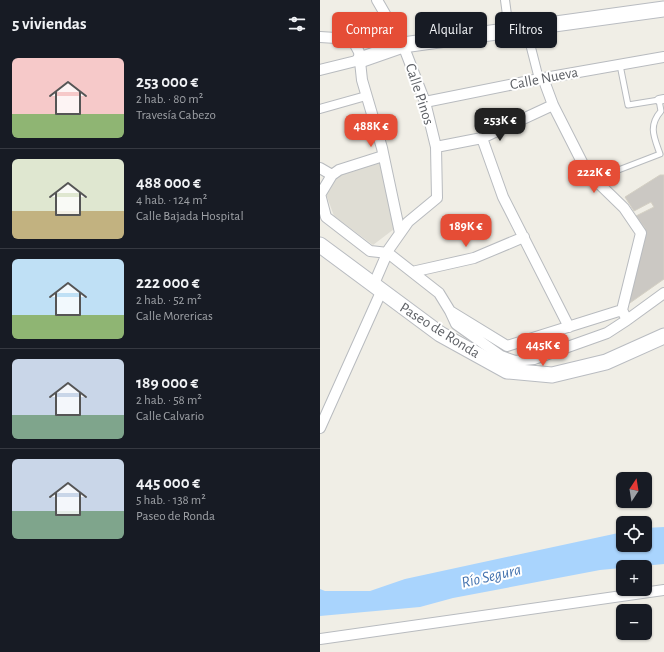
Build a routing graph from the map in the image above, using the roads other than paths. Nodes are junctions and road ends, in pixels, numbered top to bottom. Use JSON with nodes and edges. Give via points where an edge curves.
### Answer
{"nodes":[{"id":1,"x":377,"y":0,"type":"edge"},
{"id":2,"x":505,"y":0,"type":"edge"},
{"id":3,"x":664,"y":9,"type":"edge"},
{"id":4,"x":384,"y":12,"type":"edge"},
{"id":5,"x":507,"y":12,"type":"edge"},
{"id":6,"x":557,"y":24,"type":"edge"},
{"id":7,"x":495,"y":32,"type":"edge"},
{"id":8,"x":320,"y":36,"type":"edge"},
{"id":9,"x":407,"y":44,"type":"edge"},
{"id":10,"x":394,"y":48,"type":"edge"},
{"id":11,"x":404,"y":48,"type":"edge"},
{"id":12,"x":532,"y":48,"type":"edge"},
{"id":13,"x":664,"y":57,"type":"edge"},
{"id":14,"x":360,"y":60,"type":"junction"},
{"id":15,"x":620,"y":64,"type":"junction"},
{"id":16,"x":320,"y":70,"type":"edge"},
{"id":17,"x":541,"y":78,"type":"junction"},
{"id":18,"x":366,"y":96,"type":"junction"},
{"id":19,"x":661,"y":100,"type":"edge"},
{"id":20,"x":425,"y":102,"type":"junction"},
{"id":21,"x":553,"y":105,"type":"junction"},
{"id":22,"x":320,"y":109,"type":"edge"},
{"id":23,"x":482,"y":138,"type":"junction"},
{"id":24,"x":436,"y":147,"type":"junction"},
{"id":25,"x":662,"y":153,"type":"edge"},
{"id":26,"x":383,"y":156,"type":"junction"},
{"id":27,"x":320,"y":168,"type":"edge"},
{"id":28,"x":332,"y":175,"type":"junction"},
{"id":29,"x":595,"y":179,"type":"junction"},
{"id":30,"x":320,"y":194,"type":"edge"},
{"id":31,"x":400,"y":234,"type":"junction"},
{"id":32,"x":524,"y":238,"type":"junction"},
{"id":33,"x":320,"y":245,"type":"edge"},
{"id":34,"x":388,"y":253,"type":"junction"},
{"id":35,"x":412,"y":272,"type":"junction"},
{"id":36,"x":377,"y":289,"type":"junction"},
{"id":37,"x":664,"y":294,"type":"edge"},
{"id":38,"x":622,"y":310,"type":"junction"},
{"id":39,"x":450,"y":311,"type":"junction"},
{"id":40,"x":627,"y":320,"type":"junction"},
{"id":41,"x":569,"y":327,"type":"junction"},
{"id":42,"x":664,"y":336,"type":"edge"},
{"id":43,"x":320,"y":428,"type":"edge"},
{"id":44,"x":664,"y":590,"type":"edge"},
{"id":45,"x":320,"y":639,"type":"edge"}],
"edges":[{"from":1,"to":4,"type":"street","name":"Calle Pinos"},
{"from":2,"to":5,"type":"street"},
{"from":3,"to":6,"type":"main road"},
{"from":7,"to":9,"type":"main road"},
{"from":8,"to":14,"type":"street","via":[[352,39]]},
{"from":10,"to":14,"type":"main road"},
{"from":11,"to":20,"type":"street","name":"Calle Pinos"},
{"from":12,"to":17,"type":"street"},
{"from":13,"to":15,"type":"street","name":"Calle Nueva"},
{"from":14,"to":16,"type":"street"},
{"from":14,"to":18,"type":"street"},
{"from":15,"to":17,"type":"street","name":"Calle Nueva"},
{"from":15,"to":19,"type":"lane","via":[[628,105]]},
{"from":17,"to":20,"type":"street","name":"Calle Nueva"},
{"from":17,"to":21,"type":"street"},
{"from":18,"to":22,"type":"street"},
{"from":18,"to":26,"type":"street"},
{"from":19,"to":25,"type":"lane","via":[[661,111],[654,119],[653,132]]},
{"from":20,"to":24,"type":"street","name":"Calle Pinos"},
{"from":21,"to":23,"type":"street"},
{"from":21,"to":29,"type":"street","via":[[587,172]]},
{"from":23,"to":24,"type":"street"},
{"from":23,"to":32,"type":"street","via":[[503,196]]},
{"from":24,"to":31,"type":"street","name":"Calle Pinos","via":[[437,198],[408,222]]},
{"from":25,"to":29,"type":"lane"},
{"from":26,"to":28,"type":"street","via":[[339,170]]},
{"from":26,"to":31,"type":"street"},
{"from":27,"to":28,"type":"street"},
{"from":28,"to":30,"type":"street"},
{"from":29,"to":38,"type":"street","via":[[624,208],[641,233]]},
{"from":30,"to":34,"type":"street","via":[[326,217],[370,252]]},
{"from":31,"to":34,"type":"street"},
{"from":32,"to":35,"type":"street","via":[[474,258]]},
{"from":32,"to":41,"type":"street"},
{"from":33,"to":36,"type":"main road","name":"Paseo de Ronda"},
{"from":34,"to":35,"type":"street"},
{"from":34,"to":36,"type":"street"},
{"from":35,"to":39,"type":"street","via":[[439,293]]},
{"from":36,"to":42,"type":"main road","name":"Paseo de Ronda","via":[[440,334],[508,371],[552,375],[606,362]]},
{"from":36,"to":43,"type":"street"},
{"from":37,"to":40,"type":"street"},
{"from":38,"to":40,"type":"street"},
{"from":38,"to":41,"type":"street"},
{"from":39,"to":40,"type":"street","via":[[456,324],[500,356],[515,361],[534,359],[607,333]]},
{"from":39,"to":41,"type":"street","via":[[507,346]]},
{"from":44,"to":45,"type":"street"}]}
